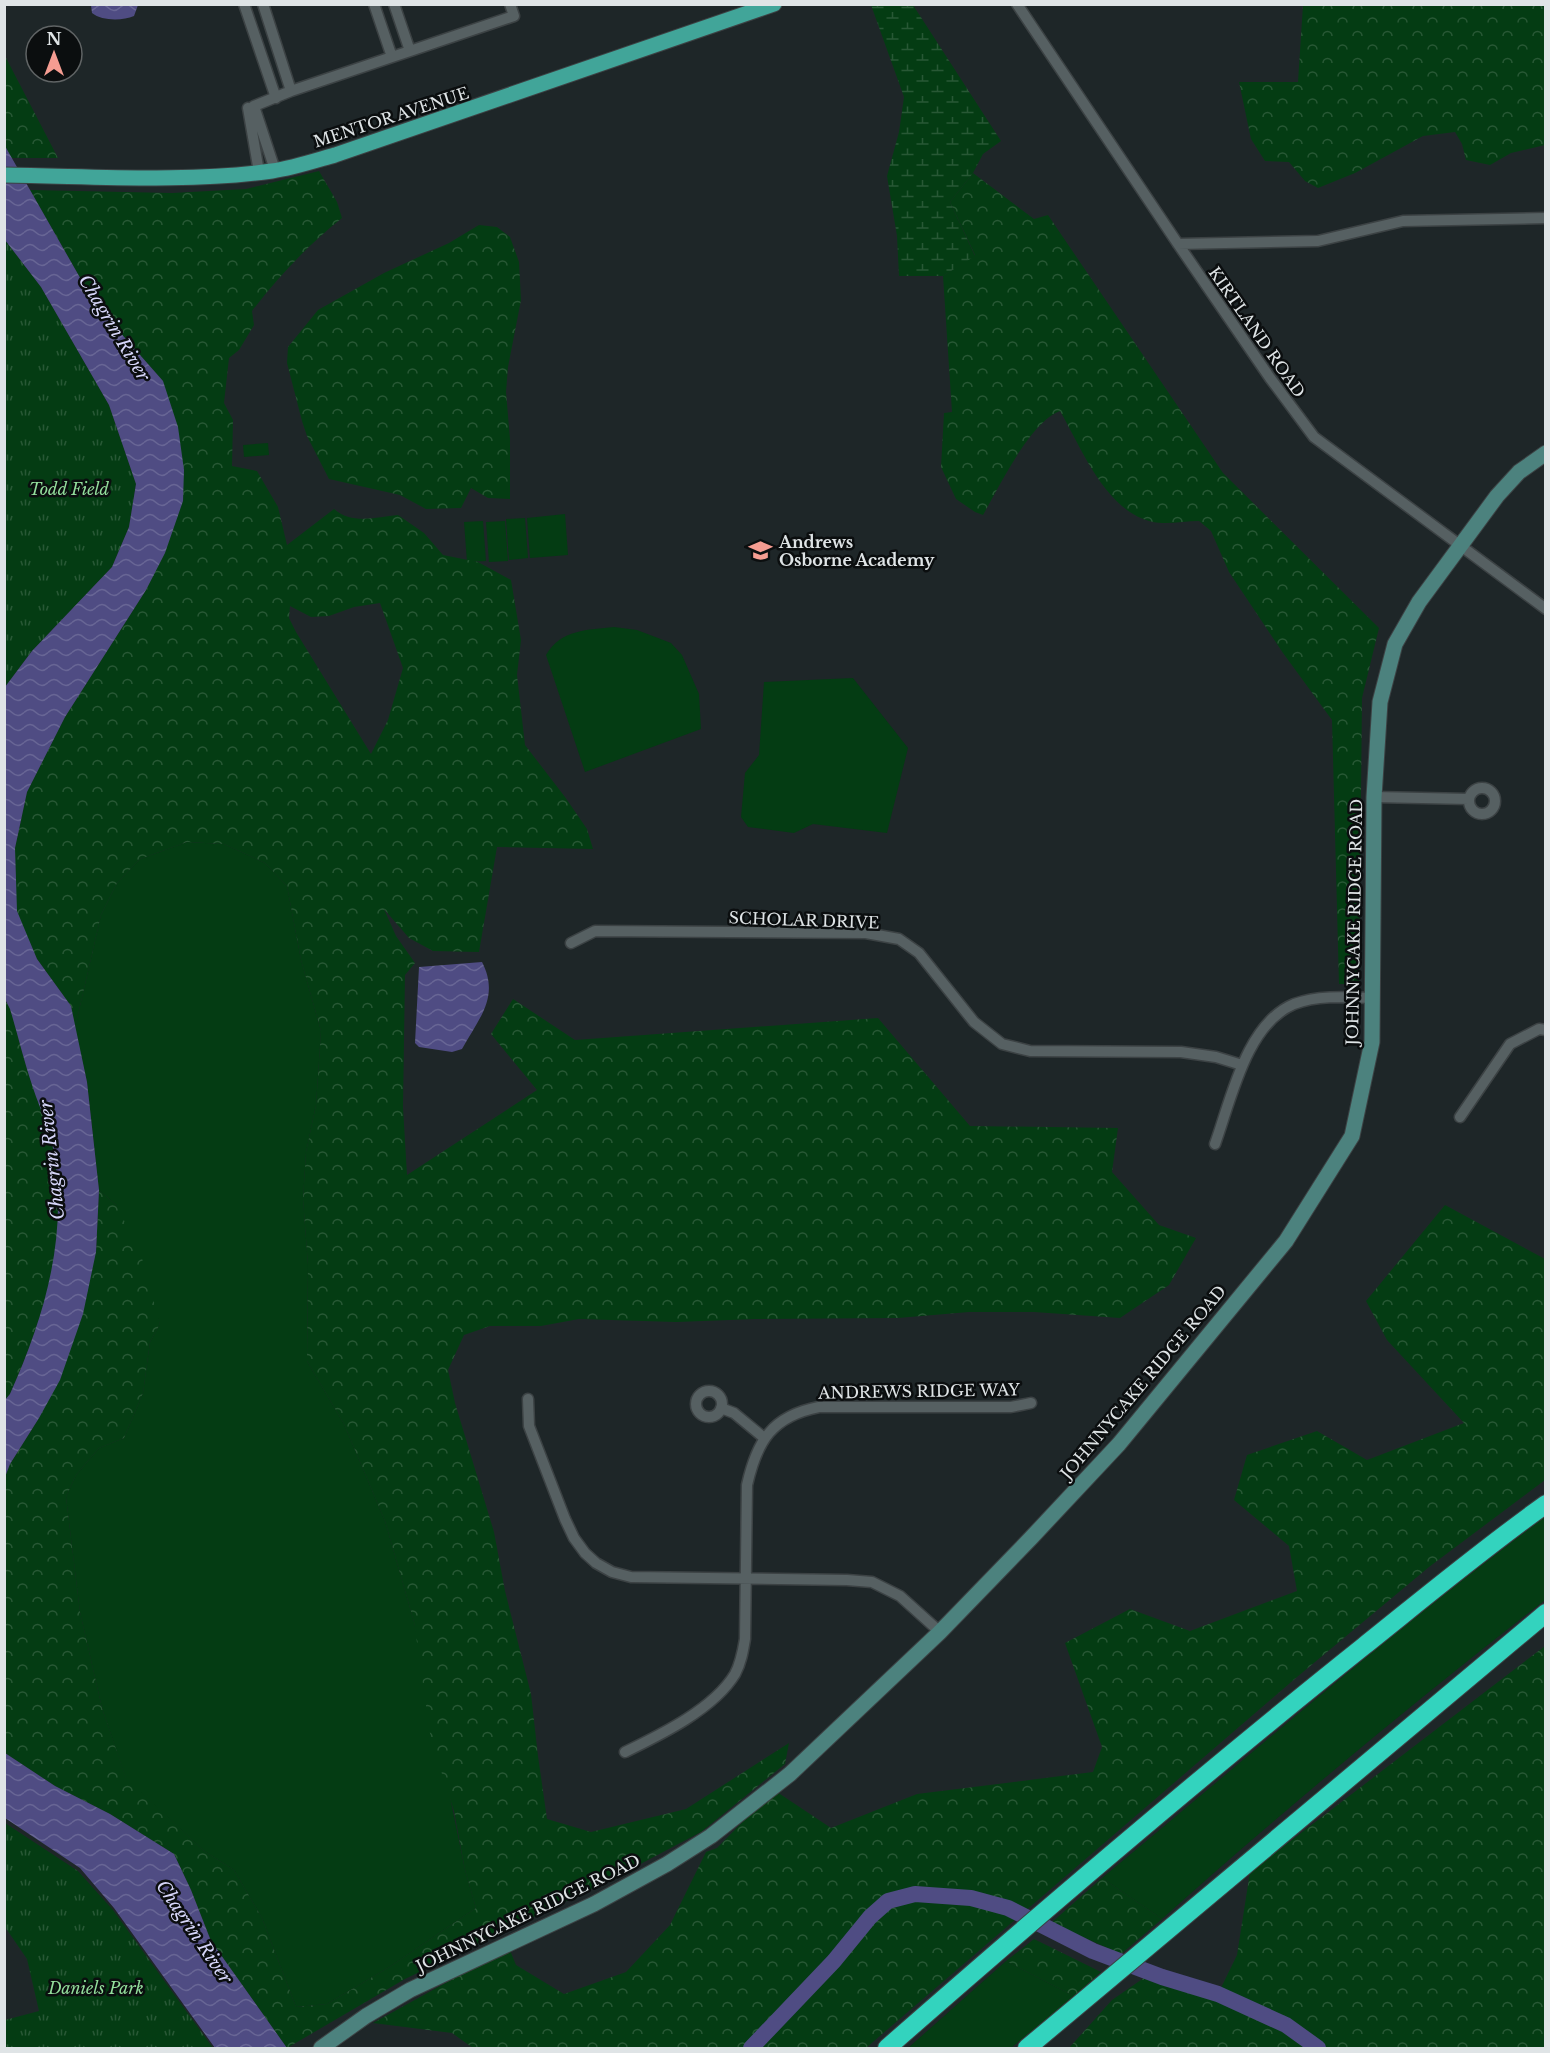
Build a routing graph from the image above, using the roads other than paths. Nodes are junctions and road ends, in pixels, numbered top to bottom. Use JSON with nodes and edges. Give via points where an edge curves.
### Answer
{"nodes":[{"id":1,"x":244,"y":4,"type":"edge"},
{"id":2,"x":263,"y":4,"type":"edge"},
{"id":3,"x":374,"y":4,"type":"edge"},
{"id":4,"x":394,"y":4,"type":"edge"},
{"id":5,"x":510,"y":4,"type":"edge"},
{"id":6,"x":774,"y":4,"type":"edge"},
{"id":7,"x":1017,"y":4,"type":"edge"},
{"id":8,"x":410,"y":51,"type":"junction"},
{"id":9,"x":392,"y":57,"type":"junction"},
{"id":10,"x":291,"y":91,"type":"junction"},
{"id":11,"x":276,"y":98,"type":"junction"},
{"id":12,"x":248,"y":108,"type":"dead end"},
{"id":13,"x":275,"y":170,"type":"junction"},
{"id":14,"x":259,"y":172,"type":"junction"},
{"id":15,"x":4,"y":175,"type":"edge"},
{"id":16,"x":1545,"y":218,"type":"edge"},
{"id":17,"x":1178,"y":244,"type":"junction"},
{"id":18,"x":1545,"y":453,"type":"edge"},
{"id":19,"x":1461,"y":545,"type":"junction"},
{"id":20,"x":1545,"y":609,"type":"edge"},
{"id":21,"x":1374,"y":797,"type":"junction"},
{"id":22,"x":1469,"y":800,"type":"dead end"},
{"id":23,"x":571,"y":943,"type":"dead end"},
{"id":24,"x":1372,"y":998,"type":"junction"},
{"id":25,"x":1545,"y":1030,"type":"edge"},
{"id":26,"x":1242,"y":1065,"type":"junction"},
{"id":27,"x":1460,"y":1117,"type":"dead end"},
{"id":28,"x":1215,"y":1144,"type":"dead end"},
{"id":29,"x":528,"y":1399,"type":"dead end"},
{"id":30,"x":1031,"y":1403,"type":"dead end"},
{"id":31,"x":721,"y":1408,"type":"dead end"},
{"id":32,"x":763,"y":1437,"type":"junction"},
{"id":33,"x":1545,"y":1504,"type":"edge"},
{"id":34,"x":746,"y":1578,"type":"junction"},
{"id":35,"x":1545,"y":1613,"type":"edge"},
{"id":36,"x":940,"y":1632,"type":"junction"},
{"id":37,"x":625,"y":1752,"type":"dead end"},
{"id":38,"x":325,"y":2046,"type":"edge"},
{"id":39,"x":887,"y":2049,"type":"edge"},
{"id":40,"x":1027,"y":2049,"type":"edge"}],
"edges":[{"from":1,"to":11,"type":"street"},
{"from":2,"to":10,"type":"street"},
{"from":3,"to":9,"type":"street"},
{"from":4,"to":8,"type":"street"},
{"from":5,"to":8,"type":"street","via":[[514,16]]},
{"from":6,"to":13,"type":"main road","name":"MENTOR AVENUE","via":[[345,152]]},
{"from":7,"to":17,"type":"street","name":"KIRTLAND ROAD"},
{"from":8,"to":9,"type":"street"},
{"from":9,"to":10,"type":"street"},
{"from":10,"to":11,"type":"street"},
{"from":11,"to":13,"type":"street","via":[[254,106]]},
{"from":12,"to":14,"type":"street"},
{"from":13,"to":14,"type":"main road","name":"MENTOR AVENUE"},
{"from":14,"to":15,"type":"main road","name":"MENTOR AVENUE","via":[[186,178]]},
{"from":16,"to":17,"type":"street","via":[[1403,221],[1318,242]]},
{"from":17,"to":19,"type":"street","name":"KIRTLAND ROAD","via":[[1314,437]]},
{"from":18,"to":19,"type":"main road","name":"JOHNNYCAKE RIDGE ROAD","via":[[1497,496]]},
{"from":19,"to":20,"type":"street","name":"KIRTLAND ROAD"},
{"from":19,"to":21,"type":"main road","name":"JOHNNYCAKE RIDGE ROAD","via":[[1419,602],[1395,644],[1380,702]]},
{"from":21,"to":22,"type":"street"},
{"from":21,"to":24,"type":"main road","name":"JOHNNYCAKE RIDGE ROAD"},
{"from":23,"to":26,"type":"street","name":"SCHOLAR DRIVE","via":[[595,931],[866,933],[899,939],[920,953],[974,1022],[1002,1044],[1030,1051],[1180,1052]]},
{"from":24,"to":26,"type":"street","via":[[1322,998],[1294,1004],[1271,1019]]},
{"from":24,"to":36,"type":"main road","name":"JOHNNYCAKE RIDGE ROAD","via":[[1372,1041],[1352,1136],[1286,1241],[1119,1444]]},
{"from":25,"to":27,"type":"street","via":[[1539,1029],[1509,1044]]},
{"from":26,"to":28,"type":"street"},
{"from":29,"to":34,"type":"street","via":[[530,1426],[564,1519],[585,1553],[597,1563],[631,1577]]},
{"from":30,"to":32,"type":"street","name":"ANDREWS RIDGE WAY","via":[[1011,1407],[819,1407],[797,1413]]},
{"from":31,"to":32,"type":"street","via":[[734,1413]]},
{"from":32,"to":34,"type":"street","via":[[752,1460],[747,1485]]},
{"from":33,"to":39,"type":"highway","via":[[1313,1686]]},
{"from":34,"to":36,"type":"street","via":[[872,1582],[900,1596]]},
{"from":34,"to":37,"type":"street","via":[[745,1638],[734,1675],[712,1699],[679,1723]]},
{"from":35,"to":40,"type":"highway"},
{"from":36,"to":38,"type":"main road","name":"JOHNNYCAKE RIDGE ROAD","via":[[790,1774],[711,1836],[594,1904],[410,1990]]}]}
